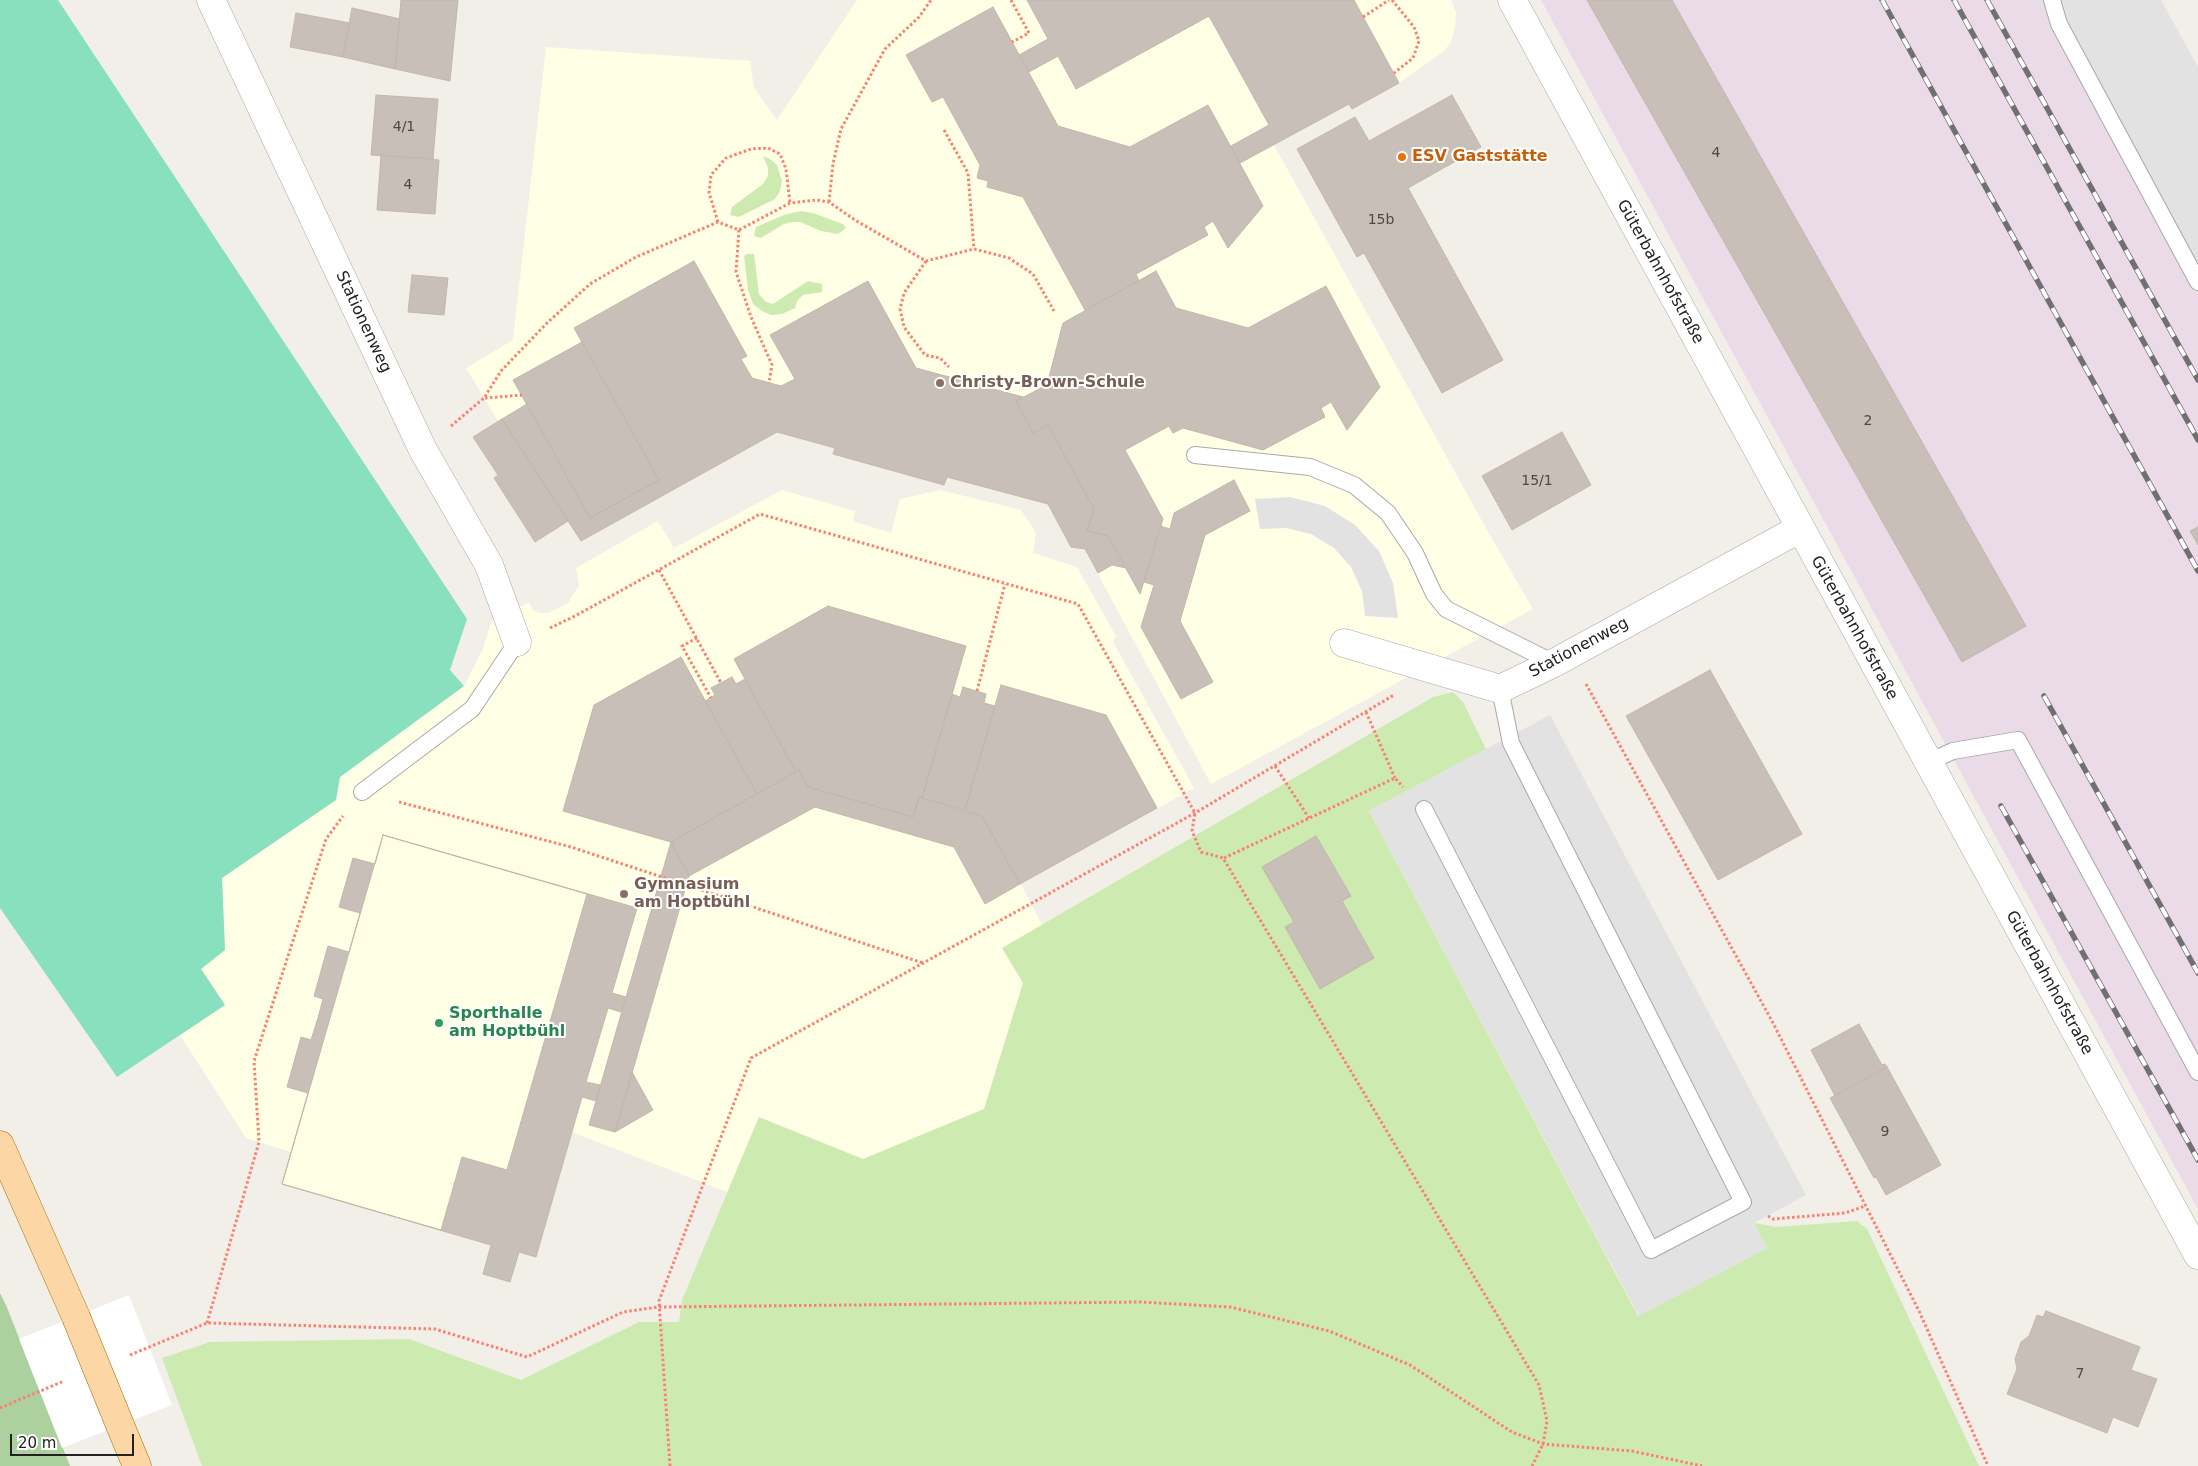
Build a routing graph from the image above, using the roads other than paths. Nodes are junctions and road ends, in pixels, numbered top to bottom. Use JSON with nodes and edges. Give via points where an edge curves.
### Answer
{"nodes":[{"id":1,"x":212,"y":0,"type":"edge"},
{"id":2,"x":1512,"y":0,"type":"edge"},
{"id":3,"x":2052,"y":0,"type":"edge"},
{"id":4,"x":2198,"y":282,"type":"edge"},
{"id":5,"x":1195,"y":455,"type":"dead end"},
{"id":6,"x":1799,"y":528,"type":"junction"},
{"id":7,"x":517,"y":642,"type":"joint"},
{"id":8,"x":1344,"y":643,"type":"dead end"},
{"id":9,"x":1562,"y":658,"type":"junction"},
{"id":10,"x":1500,"y":689,"type":"junction"},
{"id":11,"x":1928,"y":762,"type":"junction"},
{"id":12,"x":362,"y":792,"type":"road end"},
{"id":13,"x":1424,"y":809,"type":"road end"},
{"id":14,"x":2198,"y":1072,"type":"edge"},
{"id":15,"x":0,"y":1145,"type":"edge"},
{"id":16,"x":2198,"y":1255,"type":"edge"},
{"id":17,"x":137,"y":1466,"type":"edge"}],
"edges":[{"from":1,"to":7,"type":"street","name":"Stationenweg","via":[[423,450],[489,565]]},
{"from":2,"to":6,"type":"street","name":"Güterbahnhofstraße"},
{"from":3,"to":4,"type":"lane","via":[[2059,24]]},
{"from":5,"to":9,"type":"lane","via":[[1310,467],[1354,485],[1388,513],[1415,553],[1434,594],[1446,609]]},
{"from":6,"to":9,"type":"street","name":"Stationenweg"},
{"from":6,"to":11,"type":"street","name":"Güterbahnhofstraße"},
{"from":7,"to":12,"type":"lane","via":[[472,709]]},
{"from":8,"to":10,"type":"street"},
{"from":9,"to":10,"type":"street","name":"Stationenweg"},
{"from":10,"to":13,"type":"lane","via":[[1511,743],[1743,1202],[1651,1250]]},
{"from":11,"to":14,"type":"lane","via":[[1953,751],[2018,740]]},
{"from":11,"to":16,"type":"street","name":"Güterbahnhofstraße"},
{"from":15,"to":17,"type":"main road","bridge":true}]}
